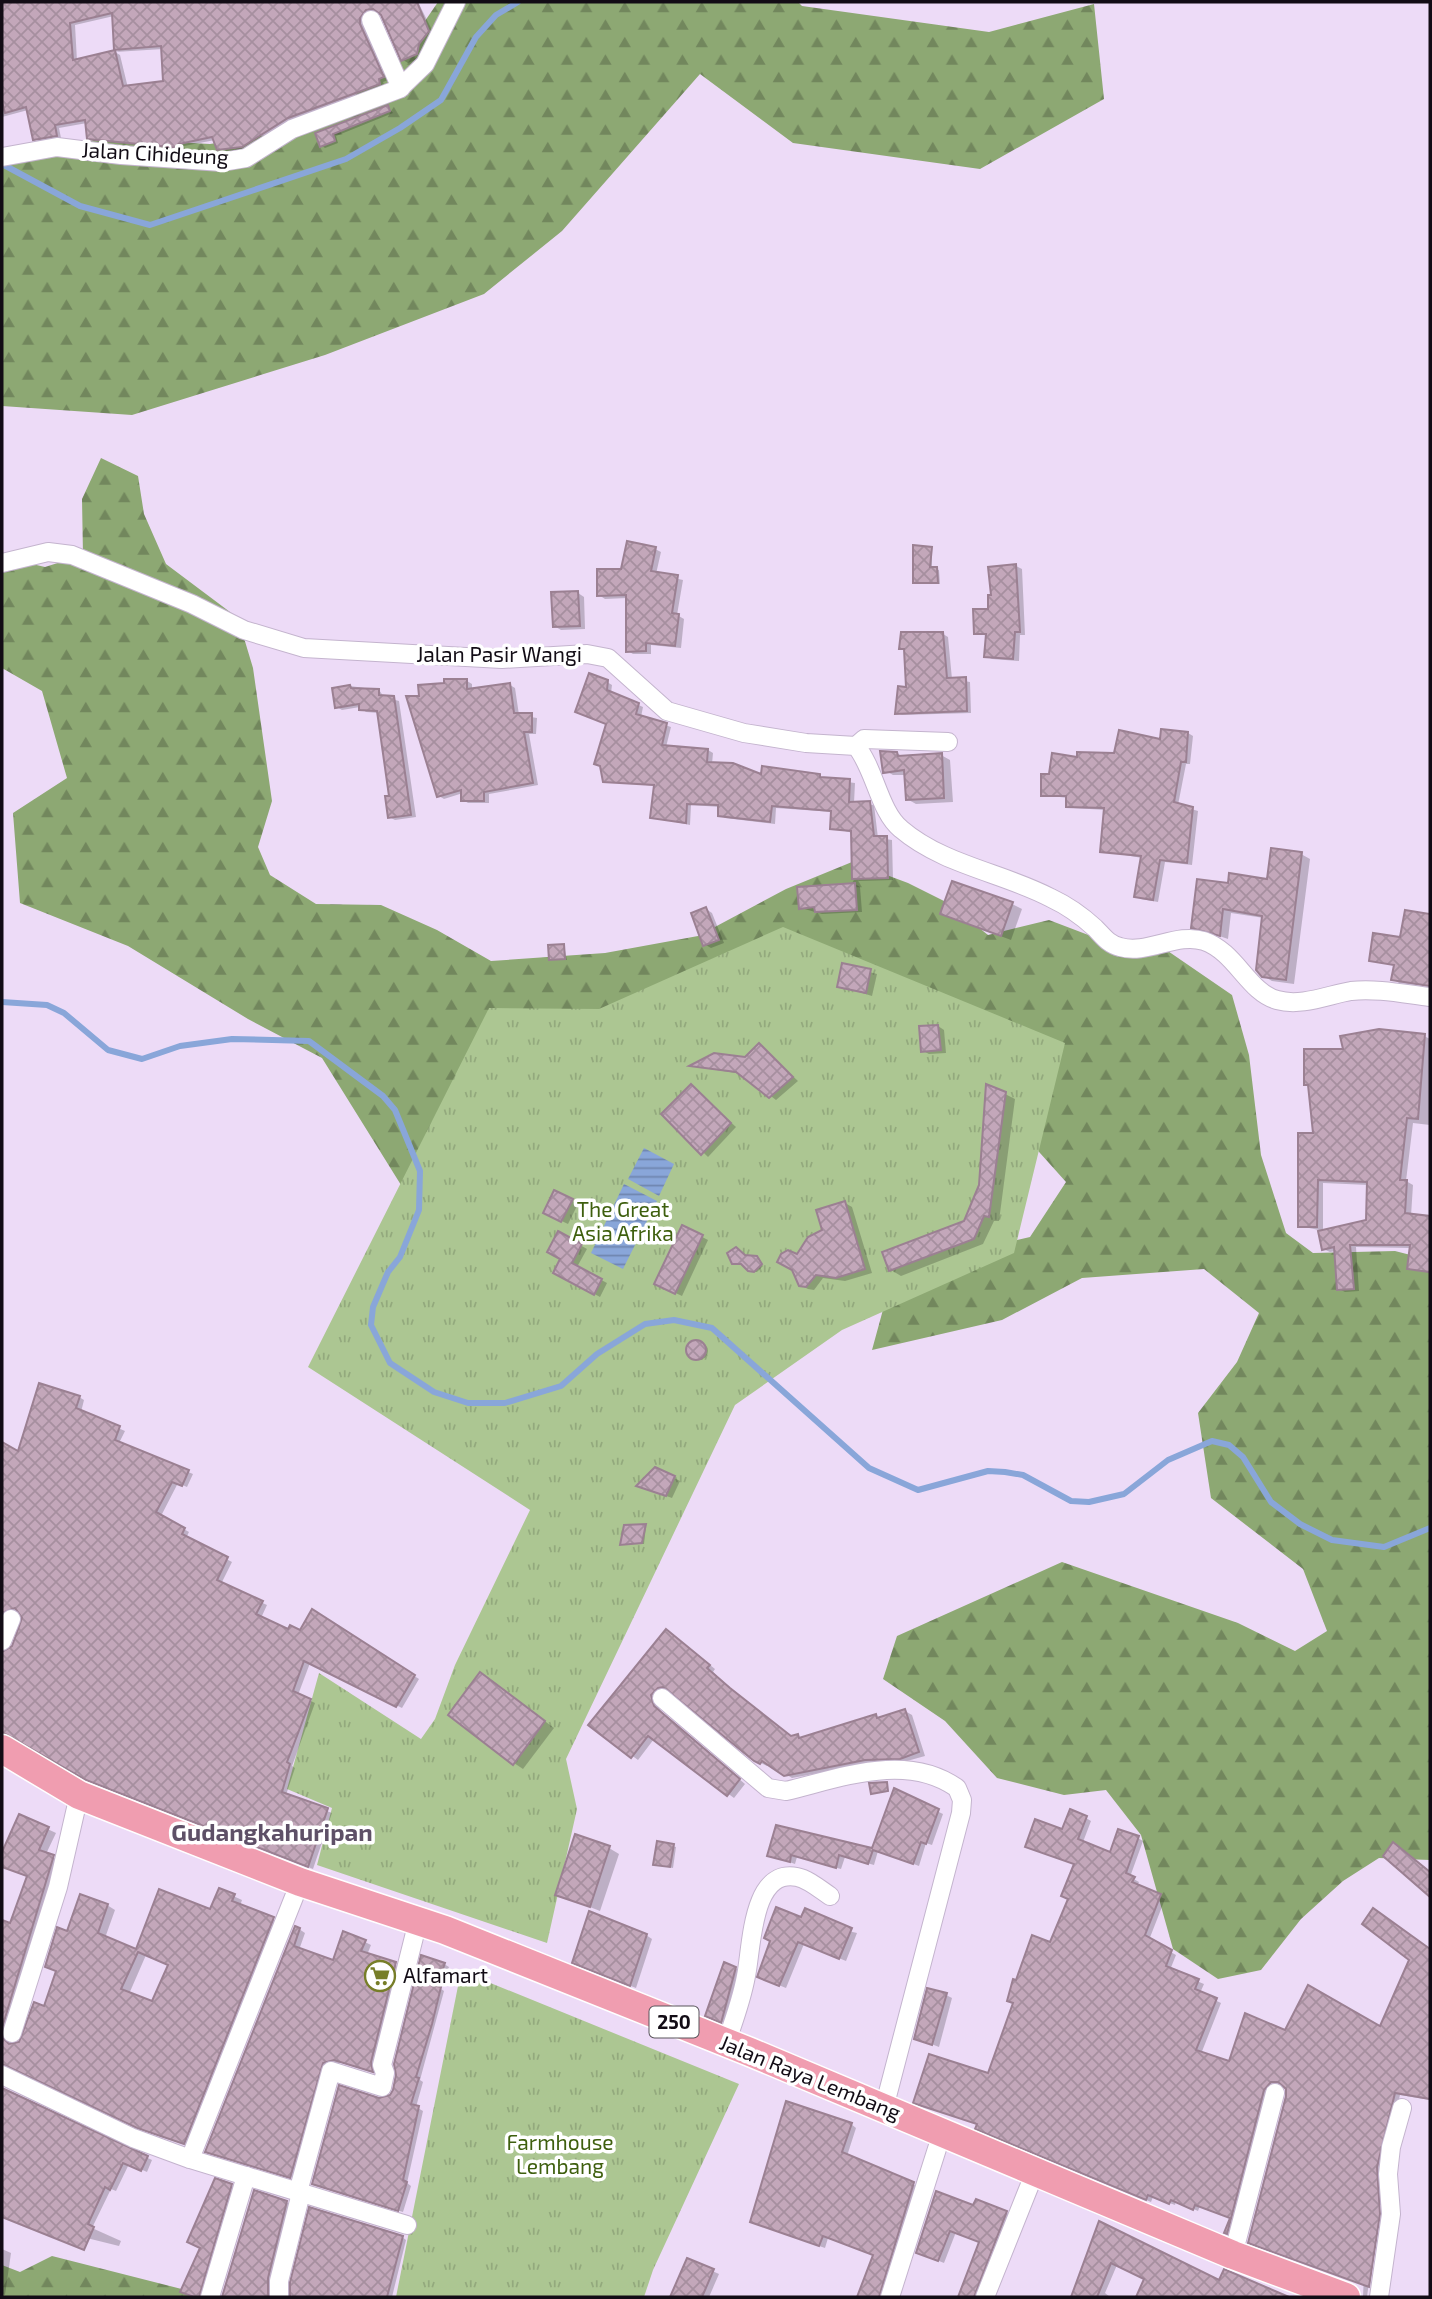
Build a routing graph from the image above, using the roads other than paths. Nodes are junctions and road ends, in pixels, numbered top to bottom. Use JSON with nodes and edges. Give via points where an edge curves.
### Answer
{"nodes":[{"id":1,"x":456,"y":2,"type":"edge"},
{"id":2,"x":371,"y":20,"type":"dead end"},
{"id":3,"x":401,"y":88,"type":"junction"},
{"id":4,"x":2,"y":157,"type":"edge"},
{"id":5,"x":2,"y":563,"type":"edge"},
{"id":6,"x":948,"y":742,"type":"dead end"},
{"id":7,"x":856,"y":746,"type":"junction"},
{"id":8,"x":1430,"y":997,"type":"edge"},
{"id":9,"x":11,"y":1619,"type":"dead end"},
{"id":10,"x":2,"y":1641,"type":"edge"},
{"id":11,"x":662,"y":1698,"type":"dead end"},
{"id":12,"x":2,"y":1749,"type":"edge"},
{"id":13,"x":79,"y":1796,"type":"junction"},
{"id":14,"x":300,"y":1882,"type":"junction"},
{"id":15,"x":830,"y":1896,"type":"dead end"},
{"id":16,"x":418,"y":1921,"type":"junction"},
{"id":17,"x":12,"y":2033,"type":"dead end"},
{"id":18,"x":726,"y":2043,"type":"junction"},
{"id":19,"x":2,"y":2075,"type":"edge"},
{"id":20,"x":1275,"y":2093,"type":"dead end"},
{"id":21,"x":884,"y":2108,"type":"junction"},
{"id":22,"x":1402,"y":2108,"type":"dead end"},
{"id":23,"x":942,"y":2133,"type":"junction"},
{"id":24,"x":190,"y":2159,"type":"junction"},
{"id":25,"x":1035,"y":2172,"type":"junction"},
{"id":26,"x":246,"y":2176,"type":"junction"},
{"id":27,"x":300,"y":2193,"type":"junction"},
{"id":28,"x":407,"y":2225,"type":"dead end"},
{"id":29,"x":1233,"y":2255,"type":"junction"},
{"id":30,"x":210,"y":2297,"type":"edge"},
{"id":31,"x":279,"y":2297,"type":"edge"},
{"id":32,"x":890,"y":2297,"type":"edge"},
{"id":33,"x":985,"y":2297,"type":"edge"},
{"id":34,"x":1346,"y":2297,"type":"edge"},
{"id":35,"x":1379,"y":2297,"type":"edge"}],
"edges":[{"from":1,"to":3,"type":"street","name":"Jalan Cihideung","via":[[425,64]]},
{"from":2,"to":3,"type":"street"},
{"from":3,"to":4,"type":"street","name":"Jalan Cihideung","via":[[292,129],[246,158],[222,162],[57,147]]},
{"from":5,"to":7,"type":"street","name":"Jalan Pasir Wangi","via":[[48,552],[72,555],[244,630],[304,648],[502,659],[587,653],[608,657],[667,711],[744,733]]},
{"from":6,"to":7,"type":"street","name":"Jalan Pasir Wangi","via":[[864,739]]},
{"from":7,"to":8,"type":"street","via":[[902,830],[963,862],[1052,898],[1114,945],[1140,950],[1201,940],[1218,947],[1263,993],[1278,1000],[1353,991]]},
{"from":9,"to":10,"type":"street"},
{"from":11,"to":21,"type":"street","via":[[776,1791],[901,1769],[924,1773],[957,1788],[961,1813]]},
{"from":12,"to":13,"type":"main road","name":"Jalan Raya Lembang","number":"250"},
{"from":13,"to":14,"type":"main road","name":"Jalan Raya Lembang","number":"250"},
{"from":13,"to":17,"type":"street","via":[[58,1887]]},
{"from":14,"to":16,"type":"main road","name":"Jalan Raya Lembang","number":"250"},
{"from":14,"to":24,"type":"street"},
{"from":15,"to":18,"type":"street","via":[[799,1877],[785,1877],[768,1887],[760,1900],[746,1976]]},
{"from":16,"to":18,"type":"main road","name":"Jalan Raya Lembang","number":"250"},
{"from":16,"to":27,"type":"street","via":[[382,2065],[382,2087],[331,2071]]},
{"from":18,"to":21,"type":"main road","name":"Jalan Raya Lembang","number":"250"},
{"from":19,"to":24,"type":"street","via":[[133,2138]]},
{"from":20,"to":29,"type":"street"},
{"from":21,"to":23,"type":"main road","name":"Jalan Raya Lembang","number":"250"},
{"from":22,"to":35,"type":"street","via":[[1391,2147],[1391,2214]]},
{"from":23,"to":25,"type":"main road","name":"Jalan Raya Lembang","number":"250"},
{"from":23,"to":32,"type":"street"},
{"from":24,"to":26,"type":"street"},
{"from":25,"to":29,"type":"main road","name":"Jalan Raya Lembang","number":"250"},
{"from":25,"to":33,"type":"street"},
{"from":26,"to":27,"type":"street"},
{"from":26,"to":30,"type":"street"},
{"from":27,"to":28,"type":"street"},
{"from":27,"to":31,"type":"street"},
{"from":29,"to":34,"type":"main road","name":"Jalan Raya Lembang","number":"250"}]}
